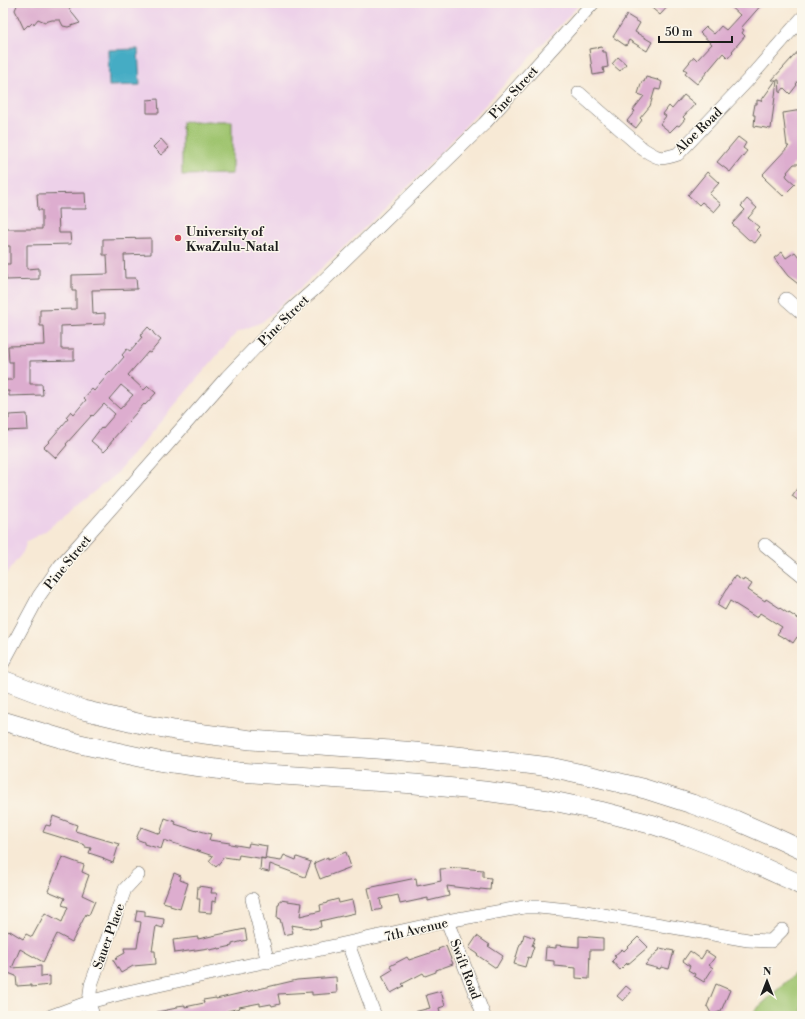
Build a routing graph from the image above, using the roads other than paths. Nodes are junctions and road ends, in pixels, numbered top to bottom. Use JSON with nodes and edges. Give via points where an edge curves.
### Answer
{"nodes":[{"id":1,"x":593,"y":3,"type":"edge"},
{"id":2,"x":802,"y":18,"type":"edge"},
{"id":3,"x":579,"y":93,"type":"dead end"},
{"id":4,"x":786,"y":299,"type":"dead end"},
{"id":5,"x":802,"y":313,"type":"edge"},
{"id":6,"x":765,"y":546,"type":"dead end"},
{"id":7,"x":802,"y":575,"type":"edge"},
{"id":8,"x":3,"y":663,"type":"edge"},
{"id":9,"x":3,"y":680,"type":"edge"},
{"id":10,"x":3,"y":721,"type":"edge"},
{"id":11,"x":802,"y":850,"type":"edge"},
{"id":12,"x":138,"y":875,"type":"dead end"},
{"id":13,"x":802,"y":886,"type":"edge"},
{"id":14,"x":252,"y":899,"type":"dead end"},
{"id":15,"x":447,"y":922,"type":"junction"},
{"id":16,"x":782,"y":930,"type":"dead end"},
{"id":17,"x":348,"y":944,"type":"junction"},
{"id":18,"x":268,"y":962,"type":"junction"},
{"id":19,"x":89,"y":1002,"type":"junction"},
{"id":20,"x":51,"y":1016,"type":"edge"},
{"id":21,"x":93,"y":1016,"type":"edge"},
{"id":22,"x":375,"y":1016,"type":"edge"},
{"id":23,"x":484,"y":1016,"type":"edge"}],
"edges":[{"from":1,"to":8,"type":"street","name":"Pine Street","via":[[484,124],[324,281],[291,310],[227,377],[60,566],[39,596]]},
{"from":2,"to":3,"type":"street","name":"Aloe Road","via":[[678,154],[661,158],[643,149]]},
{"from":4,"to":5,"type":"street"},
{"from":6,"to":7,"type":"street"},
{"from":9,"to":11,"type":"highway","via":[[83,710],[174,730],[251,740],[404,751],[550,767],[645,789],[692,804],[774,836]]},
{"from":10,"to":13,"type":"highway","via":[[80,744],[158,761],[238,772],[414,784],[548,800],[600,811],[687,836],[729,852]]},
{"from":12,"to":19,"type":"street","name":"Sauer Place","via":[[125,889],[91,985]]},
{"from":14,"to":18,"type":"street"},
{"from":15,"to":16,"type":"street","name":"7th Avenue","via":[[509,909],[538,907],[580,911],[748,940],[771,941]]},
{"from":15,"to":17,"type":"street","name":"7th Avenue"},
{"from":15,"to":23,"type":"street","name":"Swift Road"},
{"from":17,"to":18,"type":"street","name":"7th Avenue"},
{"from":17,"to":22,"type":"street"},
{"from":18,"to":19,"type":"street","name":"7th Avenue"},
{"from":19,"to":20,"type":"street","name":"7th Avenue"},
{"from":19,"to":21,"type":"street"}]}
